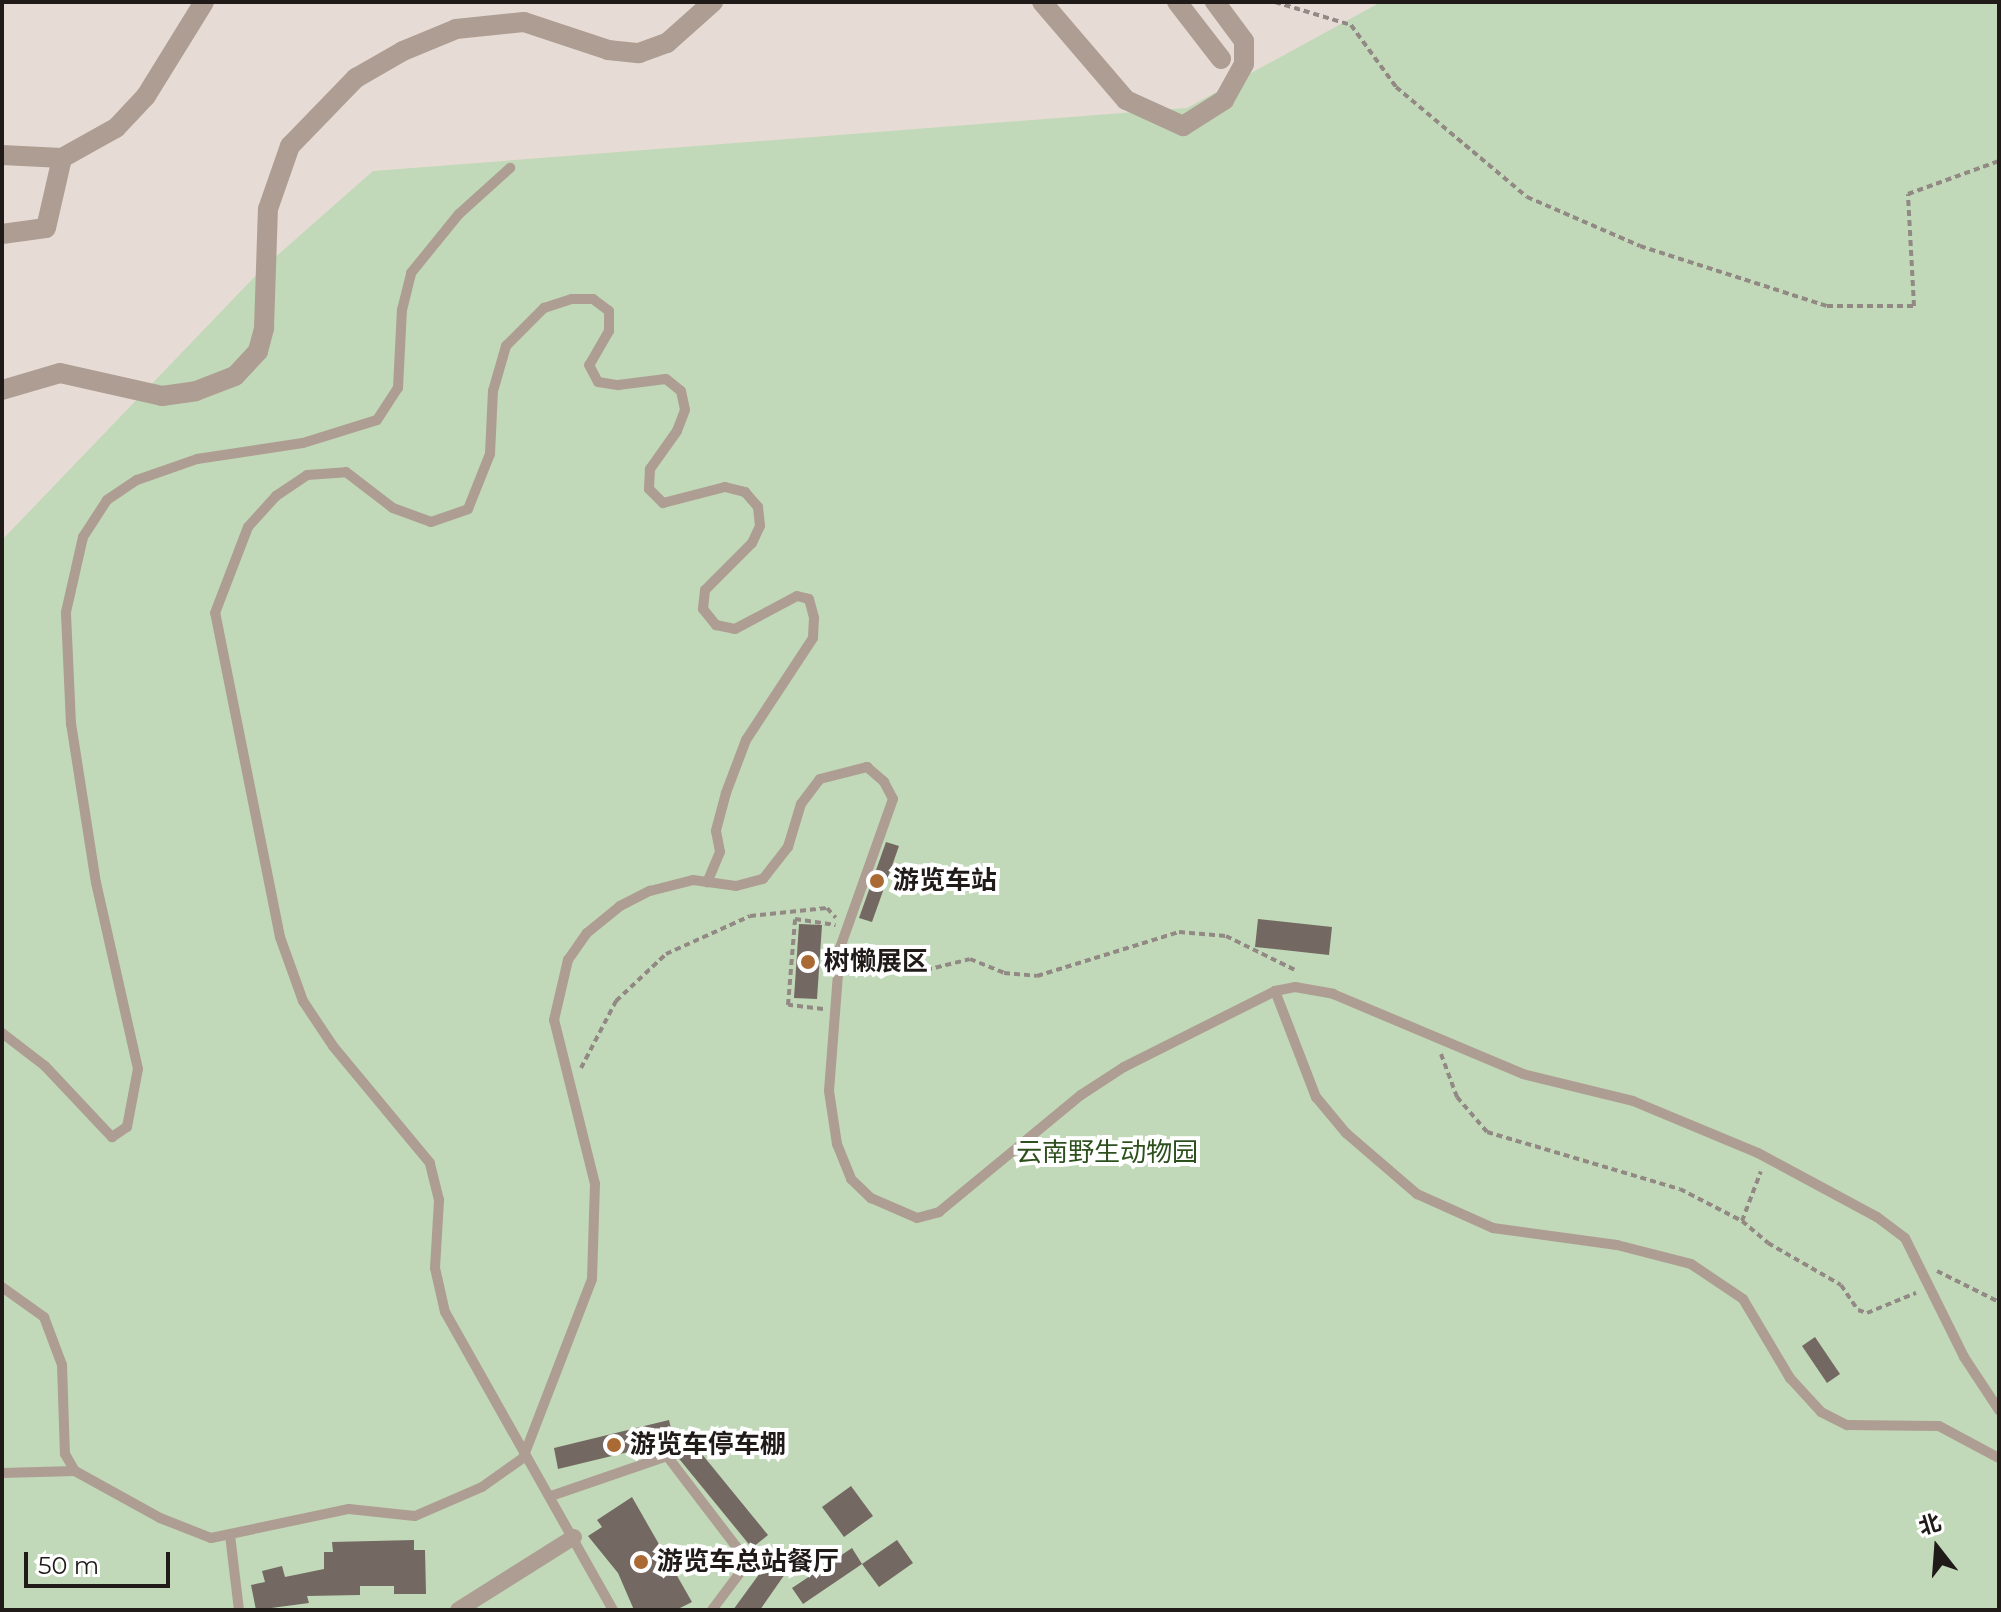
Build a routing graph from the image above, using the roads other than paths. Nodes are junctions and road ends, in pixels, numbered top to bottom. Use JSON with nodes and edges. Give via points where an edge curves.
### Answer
{"nodes":[{"id":1,"x":204,"y":2,"type":"edge"},
{"id":2,"x":713,"y":2,"type":"edge"},
{"id":3,"x":1042,"y":2,"type":"edge"},
{"id":4,"x":1177,"y":2,"type":"edge"},
{"id":5,"x":1215,"y":2,"type":"edge"},
{"id":6,"x":1221,"y":59,"type":"dead end"},
{"id":7,"x":2,"y":155,"type":"edge"},
{"id":8,"x":62,"y":158,"type":"junction"},
{"id":9,"x":510,"y":168,"type":"dead end"},
{"id":10,"x":2,"y":234,"type":"edge"},
{"id":11,"x":2,"y":390,"type":"edge"},
{"id":12,"x":707,"y":882,"type":"junction"},
{"id":13,"x":1275,"y":991,"type":"junction"},
{"id":14,"x":2,"y":1033,"type":"edge"},
{"id":15,"x":2,"y":1287,"type":"edge"},
{"id":16,"x":1999,"y":1410,"type":"edge"},
{"id":17,"x":523,"y":1458,"type":"junction"},
{"id":18,"x":1999,"y":1458,"type":"edge"},
{"id":19,"x":75,"y":1471,"type":"junction"},
{"id":20,"x":2,"y":1473,"type":"edge"},
{"id":21,"x":551,"y":1496,"type":"junction"},
{"id":22,"x":230,"y":1535,"type":"junction"},
{"id":23,"x":574,"y":1537,"type":"junction"},
{"id":24,"x":239,"y":1610,"type":"edge"},
{"id":25,"x":458,"y":1610,"type":"edge"},
{"id":26,"x":613,"y":1610,"type":"edge"},
{"id":27,"x":712,"y":1610,"type":"edge"}],
"edges":[{"from":1,"to":8,"type":"street","via":[[146,96],[116,128]]},
{"from":2,"to":11,"type":"street","via":[[667,43],[639,53],[608,50],[524,22],[456,29],[403,51],[356,78],[290,146],[268,209],[264,328],[258,351],[235,376],[196,391],[162,396],[60,373]]},
{"from":3,"to":5,"type":"street","via":[[1126,100],[1183,126],[1224,100],[1244,64],[1244,41]]},
{"from":4,"to":6,"type":"street"},
{"from":7,"to":8,"type":"street"},
{"from":8,"to":10,"type":"street","via":[[46,228]]},
{"from":9,"to":14,"type":"lane","via":[[459,214],[411,273],[402,310],[398,388],[377,420],[303,443],[197,459],[137,480],[107,500],[83,537],[66,612],[71,724],[96,883],[138,1069],[127,1127],[112,1137],[45,1066]]},
{"from":12,"to":13,"type":"lane","via":[[736,886],[763,879],[788,847],[801,804],[820,779],[867,767],[884,782],[893,799],[840,948],[831,1010],[829,1091],[837,1144],[851,1179],[871,1198],[917,1218],[939,1212],[1081,1095],[1124,1067]]},
{"from":12,"to":17,"type":"lane","via":[[693,880],[650,891],[620,906],[587,933],[568,960],[554,1020],[595,1184],[592,1279]]},
{"from":12,"to":17,"type":"lane","via":[[720,852],[716,831],[726,793],[746,740],[813,638],[814,618],[809,599],[797,596],[735,629],[716,625],[703,609],[705,590],[752,543],[760,526],[758,507],[745,492],[725,487],[663,503],[649,489],[650,469],[685,410],[681,391],[666,379],[598,382],[589,365],[609,331],[609,311],[593,299],[572,299],[544,308],[506,346],[493,391],[490,454],[468,509],[431,522],[393,508],[346,472],[307,475],[276,496],[248,527],[215,613],[280,937],[303,1001],[333,1046],[430,1163],[439,1200],[435,1268],[445,1312]]},
{"from":13,"to":16,"type":"lane","via":[[1295,987],[1333,994],[1523,1074],[1633,1101],[1766,1157],[1877,1217],[1905,1238],[1964,1357]]},
{"from":13,"to":18,"type":"lane","via":[[1316,1097],[1346,1133],[1417,1194],[1493,1228],[1617,1245],[1691,1264],[1743,1299],[1790,1378],[1821,1412],[1847,1425],[1939,1426]]},
{"from":15,"to":19,"type":"lane","via":[[44,1317],[62,1365],[65,1454]]},
{"from":17,"to":21,"type":"lane"},
{"from":17,"to":22,"type":"lane","via":[[482,1487],[415,1516],[349,1509]]},
{"from":19,"to":20,"type":"lane"},
{"from":19,"to":22,"type":"lane","via":[[160,1518],[211,1538]]},
{"from":21,"to":23,"type":"lane"},
{"from":21,"to":27,"type":"lane","via":[[667,1456],[748,1562]]},
{"from":22,"to":24,"type":"lane"},
{"from":23,"to":25,"type":"street"},
{"from":23,"to":26,"type":"lane"}]}
